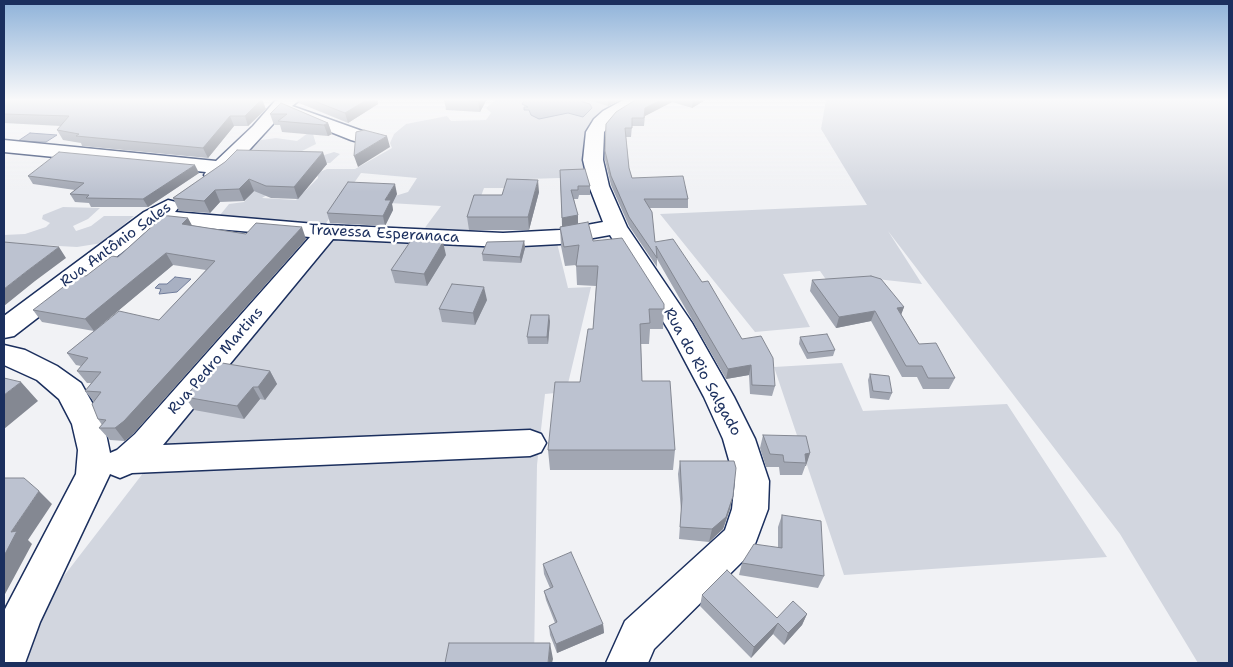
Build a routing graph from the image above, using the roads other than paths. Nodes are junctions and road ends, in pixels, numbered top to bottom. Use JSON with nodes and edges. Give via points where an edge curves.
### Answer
{"nodes":[{"id":1,"x":260,"y":130,"type":"edge"},
{"id":2,"x":345,"y":130,"type":"edge"},
{"id":3,"x":596,"y":130,"type":"edge"},
{"id":4,"x":358,"y":136,"type":"edge"},
{"id":5,"x":4,"y":146,"type":"edge"},
{"id":6,"x":222,"y":168,"type":"junction"},
{"id":7,"x":152,"y":217,"type":"junction"},
{"id":8,"x":616,"y":227,"type":"junction"},
{"id":9,"x":327,"y":232,"type":"junction"},
{"id":10,"x":4,"y":330,"type":"edge"},
{"id":11,"x":4,"y":355,"type":"edge"},
{"id":12,"x":530,"y":443,"type":"dead end"},
{"id":13,"x":129,"y":460,"type":"junction"},
{"id":14,"x":93,"y":475,"type":"junction"},
{"id":15,"x":4,"y":663,"type":"edge"},
{"id":16,"x":626,"y":663,"type":"edge"}],
"edges":[{"from":1,"to":6,"type":"street","name":"Rua Antônio Sales"},
{"from":2,"to":4,"type":"street"},
{"from":3,"to":8,"type":"street","name":"Rua do Rio Salgado","via":[[593,160],[599,186]]},
{"from":5,"to":6,"type":"street"},
{"from":6,"to":7,"type":"street","name":"Rua Antônio Sales"},
{"from":7,"to":9,"type":"street","name":"Travessa Esperanaca"},
{"from":7,"to":10,"type":"street","name":"Rua Antônio Sales"},
{"from":8,"to":9,"type":"street","name":"Travessa Esperanaca","via":[[560,237],[503,240]]},
{"from":8,"to":16,"type":"street","name":"Rua do Rio Salgado","via":[[682,330],[719,397],[739,439],[752,481],[750,510],[739,540],[639,635]]},
{"from":9,"to":13,"type":"street","name":"Rua Pedro Martins"},
{"from":11,"to":14,"type":"street","via":[[15,357],[47,374],[70,391],[88,424],[94,450]]},
{"from":12,"to":13,"type":"street"},
{"from":13,"to":14,"type":"street","name":"Rua Pedro Martins"},
{"from":14,"to":15,"type":"street","via":[[22,615]]}]}
